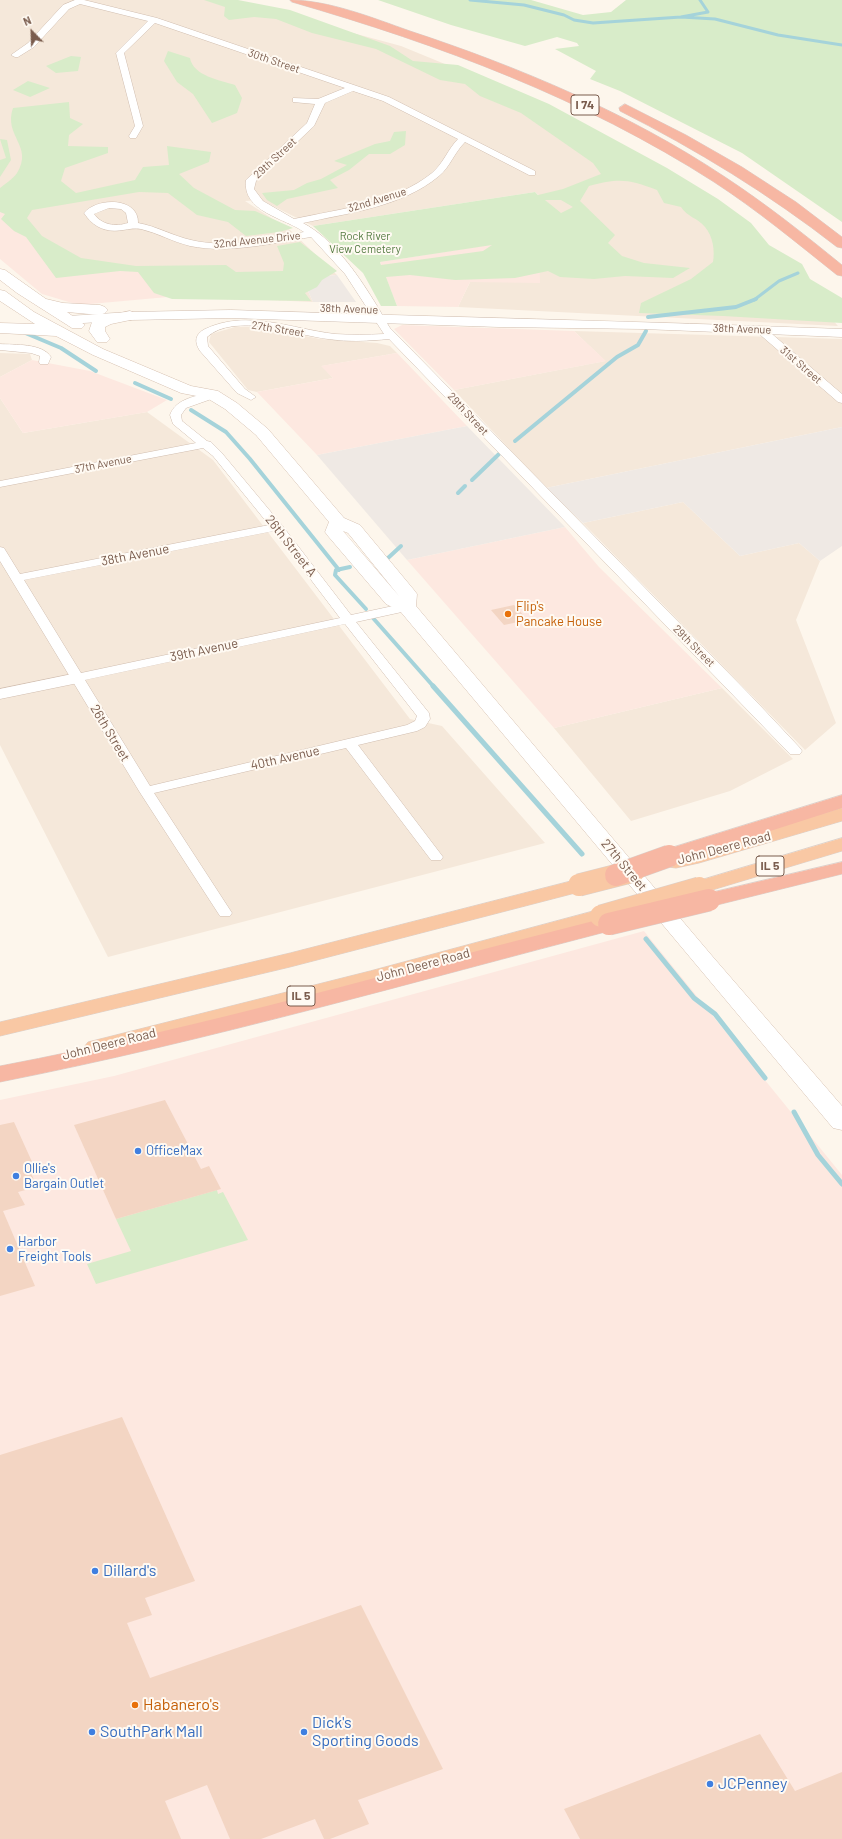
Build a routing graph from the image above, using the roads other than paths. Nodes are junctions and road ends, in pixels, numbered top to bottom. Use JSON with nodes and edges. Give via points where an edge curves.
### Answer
{"nodes":[{"id":1,"x":296,"y":0,"type":"edge"},
{"id":2,"x":335,"y":0,"type":"edge"},
{"id":3,"x":154,"y":20,"type":"junction"},
{"id":4,"x":501,"y":54,"type":"dead end"},
{"id":5,"x":16,"y":55,"type":"dead end"},
{"id":6,"x":353,"y":88,"type":"junction"},
{"id":7,"x":296,"y":100,"type":"dead end"},
{"id":8,"x":320,"y":102,"type":"junction"},
{"id":9,"x":615,"y":103,"type":"dead end"},
{"id":10,"x":133,"y":136,"type":"dead end"},
{"id":11,"x":464,"y":138,"type":"junction"},
{"id":12,"x":532,"y":173,"type":"dead end"},
{"id":13,"x":293,"y":222,"type":"junction"},
{"id":14,"x":133,"y":225,"type":"dead end"},
{"id":15,"x":312,"y":234,"type":"junction"},
{"id":16,"x":842,"y":244,"type":"edge"},
{"id":17,"x":842,"y":272,"type":"edge"},
{"id":18,"x":0,"y":273,"type":"edge"},
{"id":19,"x":3,"y":297,"type":"edge"},
{"id":20,"x":38,"y":301,"type":"junction"},
{"id":21,"x":100,"y":310,"type":"junction"},
{"id":22,"x":376,"y":315,"type":"junction"},
{"id":23,"x":0,"y":316,"type":"edge"},
{"id":24,"x":62,"y":316,"type":"junction"},
{"id":25,"x":130,"y":316,"type":"junction"},
{"id":26,"x":36,"y":318,"type":"junction"},
{"id":27,"x":0,"y":327,"type":"edge"},
{"id":28,"x":761,"y":330,"type":"junction"},
{"id":29,"x":842,"y":333,"type":"edge"},
{"id":30,"x":391,"y":336,"type":"junction"},
{"id":31,"x":73,"y":339,"type":"junction"},
{"id":32,"x":102,"y":339,"type":"junction"},
{"id":33,"x":0,"y":347,"type":"edge"},
{"id":34,"x":44,"y":362,"type":"dead end"},
{"id":35,"x":212,"y":395,"type":"junction"},
{"id":36,"x":251,"y":397,"type":"dead end"},
{"id":37,"x":842,"y":400,"type":"edge"},
{"id":38,"x":207,"y":444,"type":"junction"},
{"id":39,"x":0,"y":484,"type":"edge"},
{"id":40,"x":277,"y":527,"type":"junction"},
{"id":41,"x":0,"y":551,"type":"edge"},
{"id":42,"x":16,"y":578,"type":"junction"},
{"id":43,"x":407,"y":606,"type":"junction"},
{"id":44,"x":347,"y":619,"type":"junction"},
{"id":45,"x":77,"y":678,"type":"junction"},
{"id":46,"x":0,"y":694,"type":"edge"},
{"id":47,"x":423,"y":721,"type":"joint"},
{"id":48,"x":350,"y":743,"type":"junction"},
{"id":49,"x":795,"y":751,"type":"dead end"},
{"id":50,"x":146,"y":791,"type":"junction"},
{"id":51,"x":842,"y":801,"type":"edge"},
{"id":52,"x":842,"y":814,"type":"edge"},
{"id":53,"x":842,"y":844,"type":"edge"},
{"id":54,"x":436,"y":856,"type":"dead end"},
{"id":55,"x":672,"y":859,"type":"junction"},
{"id":56,"x":842,"y":868,"type":"edge"},
{"id":57,"x":704,"y":894,"type":"junction"},
{"id":58,"x":225,"y":914,"type":"dead end"},
{"id":59,"x":0,"y":1029,"type":"edge"},
{"id":60,"x":0,"y":1072,"type":"edge"},
{"id":61,"x":842,"y":1122,"type":"edge"}],
"edges":[{"from":1,"to":17,"type":"highway","number":"I 74","via":[[466,54],[613,118],[682,156],[738,192],[802,238]]},
{"from":2,"to":4,"type":"highway"},
{"from":3,"to":5,"type":"street","name":"30th Street","via":[[79,1],[66,7],[31,45]]},
{"from":3,"to":6,"type":"street","name":"30th Street"},
{"from":3,"to":10,"type":"street","via":[[120,53],[139,126]]},
{"from":6,"to":8,"type":"street"},
{"from":6,"to":11,"type":"street","name":"30th Street","via":[[400,106]]},
{"from":7,"to":8,"type":"street"},
{"from":8,"to":13,"type":"street","name":"29th Street","via":[[311,124],[255,175],[250,183],[250,192],[255,199]]},
{"from":9,"to":16,"type":"highway","number":"I 74","via":[[712,154],[777,196]]},
{"from":11,"to":12,"type":"street","name":"30th Street"},
{"from":11,"to":13,"type":"street","name":"32nd Avenue","via":[[451,151],[436,174],[415,187],[375,202]]},
{"from":13,"to":15,"type":"street","name":"29th Street"},
{"from":14,"to":15,"type":"street","name":"32nd Avenue Drive","via":[[190,243],[212,246]]},
{"from":15,"to":22,"type":"street","name":"29th Street","via":[[344,267]]},
{"from":18,"to":20,"type":"main road","name":"27th Street"},
{"from":19,"to":23,"type":"main road","via":[[9,309]]},
{"from":19,"to":26,"type":"main road","name":"27th Street"},
{"from":20,"to":21,"type":"main road","via":[[63,307]]},
{"from":20,"to":24,"type":"main road","name":"27th Street"},
{"from":21,"to":22,"type":"street","name":"38th Avenue","via":[[243,306]]},
{"from":21,"to":24,"type":"street","name":"38th Avenue"},
{"from":22,"to":25,"type":"street","name":"38th Avenue"},
{"from":22,"to":28,"type":"street","name":"38th Avenue","via":[[499,323]]},
{"from":22,"to":30,"type":"street","name":"29th Street"},
{"from":23,"to":26,"type":"main road"},
{"from":24,"to":25,"type":"street","name":"38th Avenue"},
{"from":24,"to":26,"type":"main road"},
{"from":24,"to":32,"type":"main road","name":"27th Street"},
{"from":25,"to":32,"type":"main road","via":[[107,320],[96,325]]},
{"from":26,"to":27,"type":"main road"},
{"from":26,"to":31,"type":"main road","name":"27th Street"},
{"from":27,"to":31,"type":"main road","via":[[45,330]]},
{"from":28,"to":29,"type":"street","name":"38th Avenue"},
{"from":28,"to":37,"type":"street","name":"31st Street"},
{"from":30,"to":36,"type":"street","name":"27th Street","via":[[327,336],[255,324],[226,325],[204,334],[200,338],[200,343],[204,349],[241,391]]},
{"from":30,"to":49,"type":"street","name":"29th Street"},
{"from":31,"to":35,"type":"main road","name":"27th Street","via":[[187,390]]},
{"from":32,"to":35,"type":"main road","name":"27th Street","via":[[203,383]]},
{"from":33,"to":34,"type":"street","via":[[38,351],[46,357]]},
{"from":35,"to":38,"type":"street","name":"26th Street A","via":[[183,404],[176,412],[177,422]]},
{"from":35,"to":43,"type":"main road","name":"27th Street","via":[[243,415],[262,432],[338,522],[334,532],[392,600]]},
{"from":38,"to":39,"type":"street","name":"37th Avenue"},
{"from":38,"to":40,"type":"street","name":"26th Street A"},
{"from":40,"to":42,"type":"street","name":"38th Avenue"},
{"from":40,"to":44,"type":"street","name":"26th Street A"},
{"from":41,"to":42,"type":"street","name":"26th Street"},
{"from":42,"to":45,"type":"street","name":"26th Street"},
{"from":43,"to":44,"type":"street","name":"39th Avenue"},
{"from":43,"to":61,"type":"main road","name":"27th Street"},
{"from":44,"to":45,"type":"street","name":"39th Avenue"},
{"from":44,"to":47,"type":"street","name":"26th Street A","via":[[419,709],[424,716]]},
{"from":45,"to":46,"type":"street","name":"39th Avenue"},
{"from":45,"to":50,"type":"street","name":"26th Street"},
{"from":47,"to":48,"type":"street","name":"40th Avenue","via":[[412,728]]},
{"from":48,"to":50,"type":"street","name":"40th Avenue"},
{"from":48,"to":54,"type":"street"},
{"from":50,"to":58,"type":"street","name":"26th Street"},
{"from":51,"to":55,"type":"highway"},
{"from":52,"to":55,"type":"highway","name":"John Deere Road","number":"IL 5","via":[[699,857]]},
{"from":53,"to":57,"type":"highway","number":"IL 5"},
{"from":55,"to":59,"type":"highway","name":"John Deere Road","number":"IL 5","bridge":true,"via":[[429,926]]},
{"from":56,"to":57,"type":"highway"},
{"from":57,"to":60,"type":"highway","bridge":true,"via":[[359,991],[67,1062]]}]}
